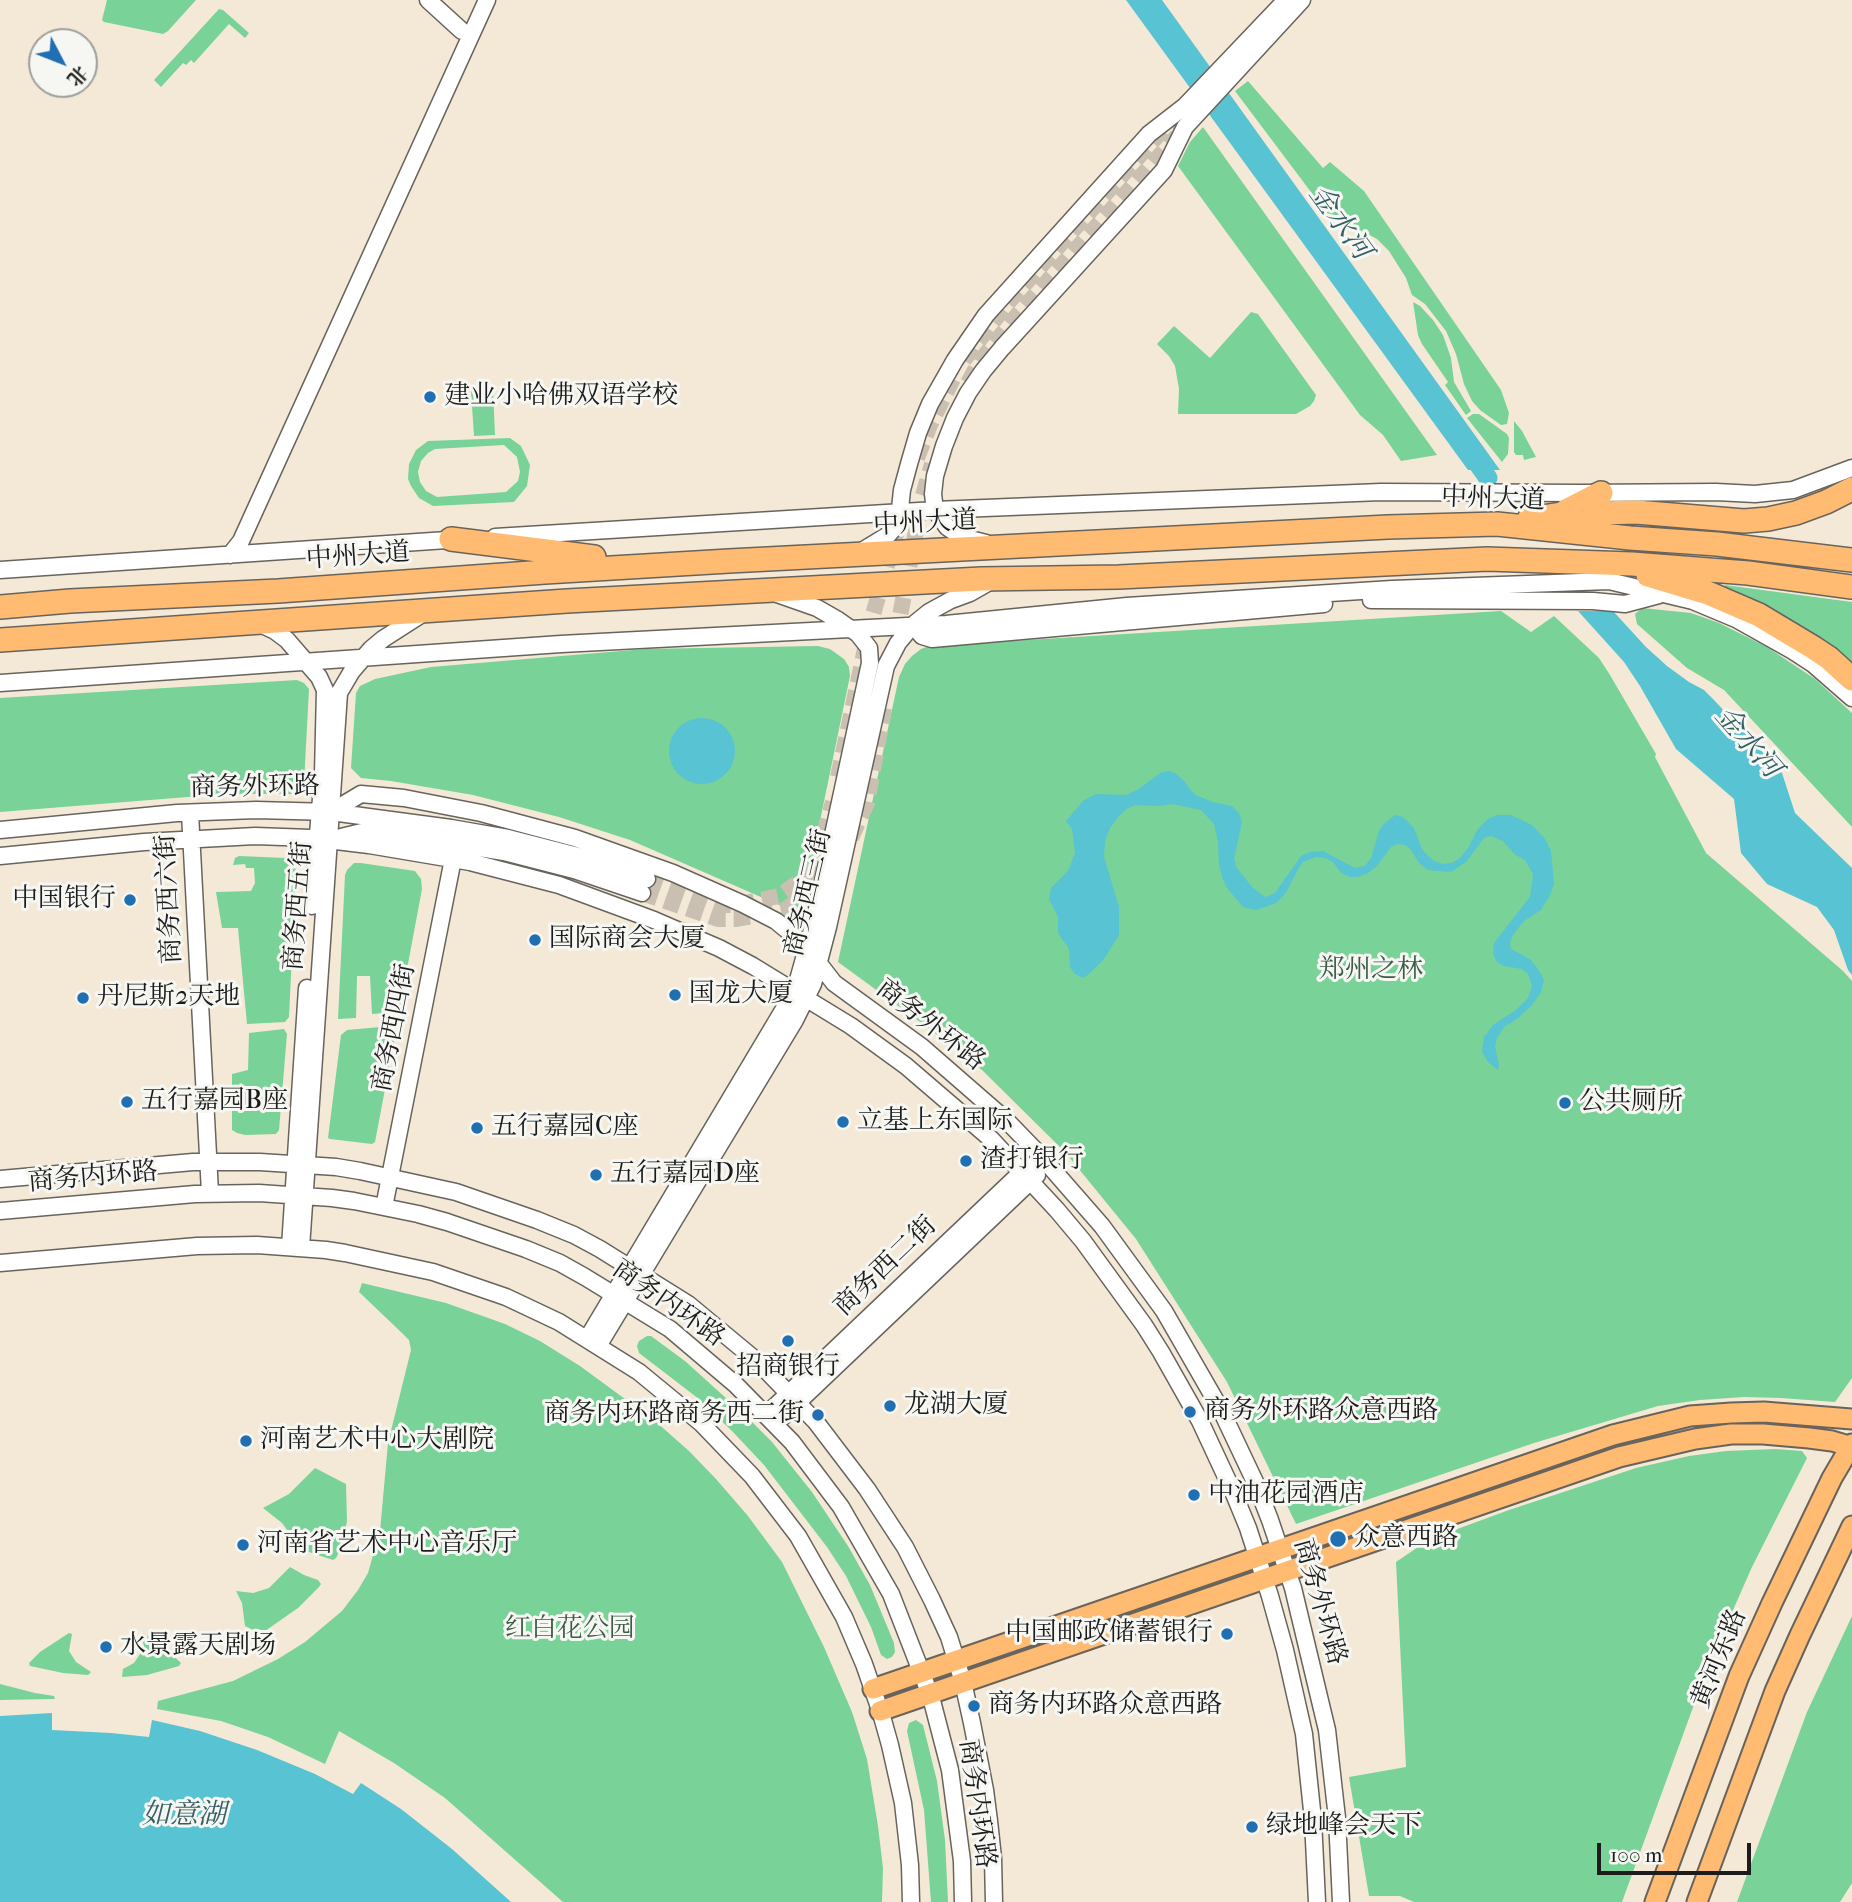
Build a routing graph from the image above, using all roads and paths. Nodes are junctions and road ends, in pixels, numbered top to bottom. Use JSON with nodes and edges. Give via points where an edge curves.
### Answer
{"nodes":[{"id":1,"x":428,"y":0,"type":"edge"},
{"id":2,"x":477,"y":0,"type":"edge"},
{"id":3,"x":487,"y":0,"type":"edge"},
{"id":4,"x":1286,"y":0,"type":"edge"},
{"id":5,"x":1302,"y":0,"type":"edge"},
{"id":6,"x":462,"y":31,"type":"junction"},
{"id":7,"x":1228,"y":70,"type":"junction"},
{"id":8,"x":1189,"y":112,"type":"junction"},
{"id":9,"x":1852,"y":468,"type":"edge"},
{"id":10,"x":1852,"y":489,"type":"edge"},
{"id":11,"x":1601,"y":493,"type":"junction"},
{"id":12,"x":935,"y":510,"type":"junction"},
{"id":13,"x":899,"y":512,"type":"junction"},
{"id":14,"x":1561,"y":514,"type":"junction"},
{"id":15,"x":1497,"y":524,"type":"junction"},
{"id":16,"x":451,"y":540,"type":"junction"},
{"id":17,"x":1001,"y":548,"type":"junction"},
{"id":18,"x":229,"y":555,"type":"junction"},
{"id":19,"x":855,"y":556,"type":"junction"},
{"id":20,"x":1852,"y":560,"type":"edge"},
{"id":21,"x":688,"y":564,"type":"junction"},
{"id":22,"x":0,"y":570,"type":"edge"},
{"id":23,"x":1533,"y":572,"type":"junction"},
{"id":24,"x":1608,"y":575,"type":"junction"},
{"id":25,"x":995,"y":579,"type":"junction"},
{"id":26,"x":1852,"y":587,"type":"edge"},
{"id":27,"x":765,"y":590,"type":"junction"},
{"id":28,"x":1661,"y":594,"type":"junction"},
{"id":29,"x":0,"y":607,"type":"edge"},
{"id":30,"x":429,"y":610,"type":"junction"},
{"id":31,"x":256,"y":622,"type":"junction"},
{"id":32,"x":914,"y":625,"type":"junction"},
{"id":33,"x":851,"y":629,"type":"junction"},
{"id":34,"x":0,"y":640,"type":"edge"},
{"id":35,"x":362,"y":659,"type":"junction"},
{"id":36,"x":307,"y":663,"type":"junction"},
{"id":37,"x":1852,"y":679,"type":"edge"},
{"id":38,"x":0,"y":683,"type":"edge"},
{"id":39,"x":1852,"y":698,"type":"edge"},
{"id":40,"x":325,"y":812,"type":"junction"},
{"id":41,"x":190,"y":813,"type":"junction"},
{"id":42,"x":0,"y":830,"type":"edge"},
{"id":43,"x":191,"y":839,"type":"junction"},
{"id":44,"x":323,"y":840,"type":"junction"},
{"id":45,"x":0,"y":856,"type":"edge"},
{"id":46,"x":453,"y":859,"type":"junction"},
{"id":47,"x":807,"y":948,"type":"junction"},
{"id":48,"x":818,"y":963,"type":"junction"},
{"id":49,"x":800,"y":995,"type":"junction"},
{"id":50,"x":1044,"y":1159,"type":"junction"},
{"id":51,"x":208,"y":1162,"type":"junction"},
{"id":52,"x":301,"y":1164,"type":"junction"},
{"id":53,"x":1026,"y":1176,"type":"junction"},
{"id":54,"x":390,"y":1177,"type":"junction"},
{"id":55,"x":0,"y":1180,"type":"edge"},
{"id":56,"x":210,"y":1193,"type":"junction"},
{"id":57,"x":299,"y":1196,"type":"junction"},
{"id":58,"x":384,"y":1207,"type":"junction"},
{"id":59,"x":0,"y":1211,"type":"edge"},
{"id":60,"x":295,"y":1248,"type":"junction"},
{"id":61,"x":0,"y":1263,"type":"edge"},
{"id":62,"x":636,"y":1271,"type":"junction"},
{"id":63,"x":620,"y":1298,"type":"junction"},
{"id":64,"x":593,"y":1343,"type":"junction"},
{"id":65,"x":793,"y":1398,"type":"junction"},
{"id":66,"x":770,"y":1419,"type":"junction"},
{"id":67,"x":1852,"y":1419,"type":"edge"},
{"id":68,"x":1852,"y":1446,"type":"edge"},
{"id":69,"x":1852,"y":1526,"type":"edge"},
{"id":70,"x":1280,"y":1549,"type":"junction"},
{"id":71,"x":1257,"y":1556,"type":"junction"},
{"id":72,"x":1287,"y":1571,"type":"junction"},
{"id":73,"x":1264,"y":1578,"type":"junction"},
{"id":74,"x":956,"y":1660,"type":"junction"},
{"id":75,"x":922,"y":1672,"type":"junction"},
{"id":76,"x":963,"y":1682,"type":"junction"},
{"id":77,"x":873,"y":1689,"type":"junction"},
{"id":78,"x":930,"y":1694,"type":"junction"},
{"id":79,"x":880,"y":1711,"type":"junction"},
{"id":80,"x":911,"y":1902,"type":"edge"},
{"id":81,"x":963,"y":1902,"type":"edge"},
{"id":82,"x":994,"y":1902,"type":"edge"},
{"id":83,"x":1317,"y":1902,"type":"edge"},
{"id":84,"x":1341,"y":1902,"type":"edge"},
{"id":85,"x":1655,"y":1902,"type":"edge"},
{"id":86,"x":1696,"y":1902,"type":"edge"}],
"edges":[{"from":1,"to":6,"type":"street"},
{"from":2,"to":6,"type":"street"},
{"from":3,"to":18,"type":"street","via":[[241,541]]},
{"from":4,"to":7,"type":"street"},
{"from":5,"to":7,"type":"street"},
{"from":6,"to":18,"type":"street"},
{"from":7,"to":8,"type":"street"},
{"from":8,"to":12,"type":"street","via":[[1164,170],[983,371],[944,446],[934,485]]},
{"from":8,"to":13,"type":"street","via":[[1149,134],[986,314],[930,404],[909,464]]},
{"from":9,"to":11,"type":"street","via":[[1793,490],[1755,494]]},
{"from":10,"to":14,"type":"highway","via":[[1796,513],[1768,519],[1636,512]]},
{"from":11,"to":12,"type":"street","via":[[1381,492]]},
{"from":11,"to":14,"type":"highway"},
{"from":12,"to":13,"type":"street"},
{"from":12,"to":17,"type":"street","via":[[956,533]]},
{"from":13,"to":16,"type":"street"},
{"from":13,"to":19,"type":"street","via":[[888,535]]},
{"from":14,"to":15,"type":"highway"},
{"from":15,"to":17,"type":"highway","name":"中州大道"},
{"from":15,"to":20,"type":"highway","name":"中州大道"},
{"from":16,"to":18,"type":"street"},
{"from":16,"to":21,"type":"highway"},
{"from":17,"to":19,"type":"highway","name":"中州大道"},
{"from":18,"to":22,"type":"street"},
{"from":19,"to":21,"type":"highway","name":"中州大道"},
{"from":21,"to":29,"type":"highway","name":"中州大道"},
{"from":23,"to":24,"type":"highway"},
{"from":23,"to":25,"type":"highway","via":[[1487,559]]},
{"from":23,"to":32,"type":"street","via":[[1392,589]]},
{"from":24,"to":26,"type":"highway","via":[[1748,573]]},
{"from":24,"to":28,"type":"street"},
{"from":24,"to":37,"type":"highway","via":[[1708,593],[1759,615],[1814,648]]},
{"from":25,"to":27,"type":"highway"},
{"from":25,"to":32,"type":"street","name":"商务西三街","via":[[929,612]]},
{"from":27,"to":30,"type":"highway"},
{"from":27,"to":33,"type":"street","name":"商务西三街","via":[[817,608]]},
{"from":28,"to":32,"type":"street","via":[[1625,604],[1369,600],[932,639],[922,636]]},
{"from":28,"to":39,"type":"street","via":[[1693,601],[1758,630],[1813,664]]},
{"from":30,"to":31,"type":"highway"},
{"from":30,"to":35,"type":"street","name":"商务西五街","via":[[383,639]]},
{"from":31,"to":34,"type":"highway"},
{"from":31,"to":36,"type":"street","name":"商务西五街","via":[[287,640]]},
{"from":32,"to":33,"type":"street"},
{"from":32,"to":48,"type":"street","name":"商务西三街","via":[[886,666]]},
{"from":33,"to":35,"type":"street"},
{"from":33,"to":47,"type":"street","name":"商务西三街","via":[[869,648],[870,663]]},
{"from":35,"to":36,"type":"street"},
{"from":35,"to":40,"type":"street","name":"商务西五街","via":[[339,694]]},
{"from":36,"to":38,"type":"street"},
{"from":36,"to":40,"type":"street","name":"商务西五街","via":[[325,691]]},
{"from":40,"to":41,"type":"street","name":"商务外环路"},
{"from":40,"to":44,"type":"street","name":"商务西五街"},
{"from":40,"to":44,"type":"street","via":[[508,838],[578,856],[644,886],[504,852],[370,830]]},
{"from":40,"to":47,"type":"street","name":"商务外环路","via":[[362,794],[481,813],[541,828],[645,863],[743,904],[776,921]]},
{"from":41,"to":42,"type":"street","name":"商务外环路"},
{"from":41,"to":43,"type":"street","name":"商务西六街"},
{"from":43,"to":44,"type":"street","name":"商务外环路"},
{"from":43,"to":45,"type":"street","name":"商务外环路"},
{"from":43,"to":51,"type":"street","name":"商务西六街"},
{"from":44,"to":46,"type":"street","name":"商务外环路"},
{"from":44,"to":52,"type":"street","name":"商务西五街"},
{"from":46,"to":49,"type":"street","name":"商务外环路","via":[[559,886],[654,920],[730,954]]},
{"from":46,"to":54,"type":"street","name":"商务西四街"},
{"from":47,"to":48,"type":"street","name":"商务外环路"},
{"from":47,"to":49,"type":"street","name":"商务西三街","via":[[798,980]]},
{"from":48,"to":49,"type":"street","name":"商务西三街","via":[[813,984]]},
{"from":48,"to":50,"type":"street","name":"商务外环路","via":[[834,983],[922,1047]]},
{"from":49,"to":53,"type":"street","name":"商务外环路","via":[[906,1066],[991,1139]]},
{"from":49,"to":62,"type":"street","name":"商务西三街","via":[[786,1007]]},
{"from":50,"to":53,"type":"street","name":"商务西二街"},
{"from":50,"to":70,"type":"street","name":"商务外环路","via":[[1108,1234],[1182,1340],[1256,1484]]},
{"from":51,"to":52,"type":"street"},
{"from":51,"to":55,"type":"street"},
{"from":51,"to":56,"type":"street","name":"商务西六街"},
{"from":52,"to":54,"type":"street"},
{"from":52,"to":57,"type":"street","name":"商务西五街"},
{"from":53,"to":65,"type":"street","name":"商务西二街"},
{"from":53,"to":71,"type":"street","name":"商务外环路","via":[[1083,1241],[1161,1352],[1200,1421]]},
{"from":54,"to":58,"type":"street","name":"商务西四街"},
{"from":54,"to":62,"type":"street","via":[[525,1215],[574,1235]]},
{"from":56,"to":57,"type":"street","name":"商务内环路"},
{"from":56,"to":59,"type":"street","name":"商务内环路"},
{"from":57,"to":58,"type":"street","name":"商务内环路"},
{"from":57,"to":60,"type":"street","name":"商务西五街"},
{"from":58,"to":63,"type":"street","name":"商务内环路","via":[[526,1249]]},
{"from":60,"to":61,"type":"street","via":[[197,1245]]},
{"from":60,"to":64,"type":"street","via":[[376,1259],[456,1279],[537,1310]]},
{"from":62,"to":63,"type":"street","name":"商务西三街"},
{"from":62,"to":65,"type":"street","via":[[688,1304]]},
{"from":63,"to":64,"type":"street","name":"商务西三街"},
{"from":63,"to":66,"type":"street","name":"商务内环路","via":[[670,1329]]},
{"from":64,"to":77,"type":"street","via":[[639,1372],[692,1415],[760,1486],[798,1536],[828,1587]]},
{"from":65,"to":66,"type":"street","name":"商务西二街"},
{"from":65,"to":74,"type":"street","via":[[840,1453],[905,1547]]},
{"from":66,"to":75,"type":"street","name":"商务内环路","via":[[859,1535],[891,1594]]},
{"from":67,"to":70,"type":"main road","via":[[1764,1412],[1690,1416],[1591,1442]]},
{"from":68,"to":72,"type":"main road","via":[[1763,1434],[1695,1438],[1587,1467]]},
{"from":68,"to":85,"type":"main road","name":"黄河东路","via":[[1826,1490],[1739,1676]]},
{"from":69,"to":86,"type":"main road","via":[[1775,1692]]},
{"from":70,"to":71,"type":"main road"},
{"from":70,"to":72,"type":"street","name":"商务外环路"},
{"from":71,"to":73,"type":"street","name":"商务外环路"},
{"from":71,"to":74,"type":"main road"},
{"from":72,"to":73,"type":"main road"},
{"from":72,"to":84,"type":"street","name":"商务外环路","via":[[1327,1730]]},
{"from":73,"to":76,"type":"main road"},
{"from":73,"to":83,"type":"street","name":"商务外环路","via":[[1304,1734]]},
{"from":74,"to":75,"type":"main road"},
{"from":74,"to":76,"type":"street"},
{"from":75,"to":77,"type":"main road"},
{"from":75,"to":78,"type":"street","name":"商务内环路"},
{"from":76,"to":78,"type":"main road"},
{"from":76,"to":82,"type":"street","via":[[985,1790]]},
{"from":77,"to":79,"type":"street"},
{"from":78,"to":79,"type":"main road"},
{"from":78,"to":81,"type":"street","name":"商务内环路","via":[[954,1795]]},
{"from":79,"to":80,"type":"street","via":[[903,1803]]}]}
